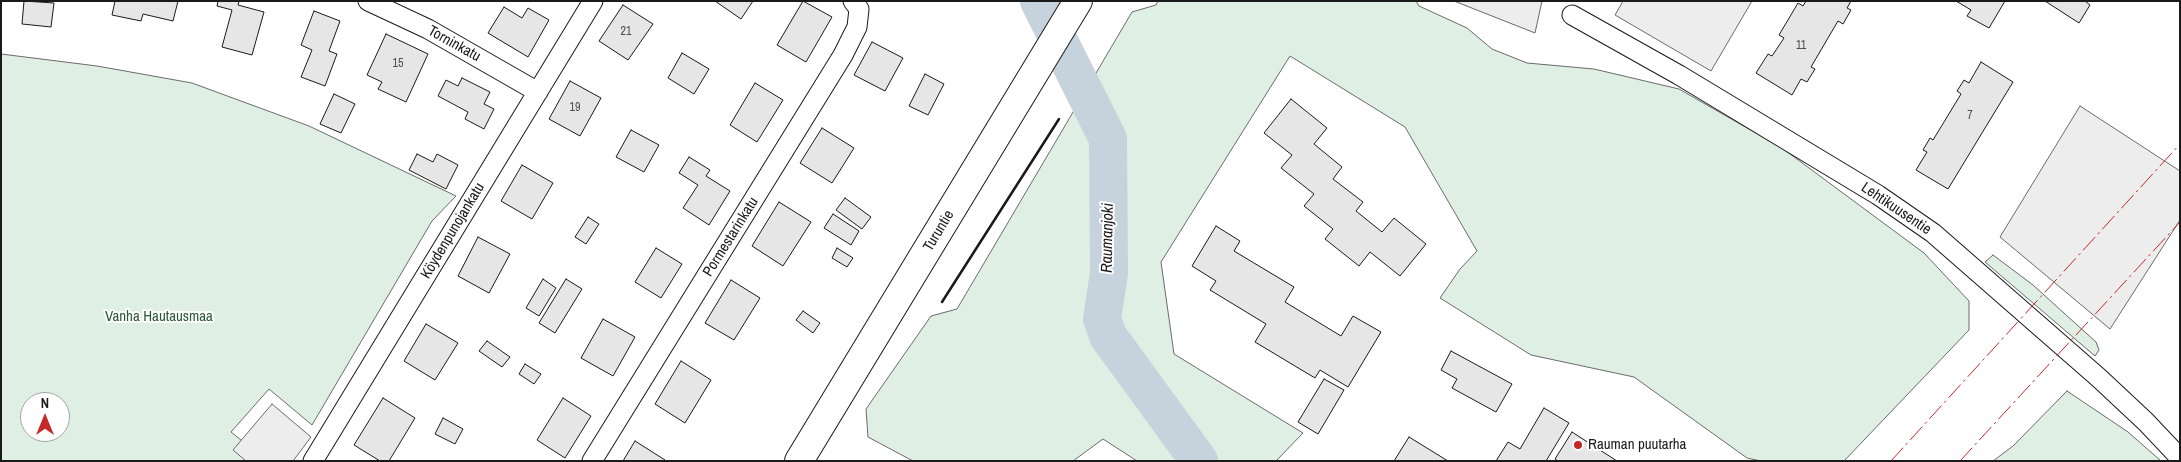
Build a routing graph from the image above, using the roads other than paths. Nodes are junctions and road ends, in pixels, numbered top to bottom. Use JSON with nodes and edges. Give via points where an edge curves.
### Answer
{"nodes":[{"id":1,"x":368,"y":1,"type":"edge"},
{"id":2,"x":593,"y":1,"type":"edge"},
{"id":3,"x":856,"y":5,"type":"edge"},
{"id":4,"x":1074,"y":7,"type":"edge"},
{"id":5,"x":1572,"y":15,"type":"dead end"},
{"id":6,"x":538,"y":92,"type":"junction"},
{"id":7,"x":2180,"y":458,"type":"edge"},
{"id":8,"x":313,"y":461,"type":"edge"},
{"id":9,"x":592,"y":461,"type":"edge"},
{"id":10,"x":800,"y":461,"type":"edge"}],
"edges":[{"from":1,"to":6,"type":"street","name":"Torninkatu","via":[[428,29]]},
{"from":2,"to":6,"type":"street","name":"Köydenpunojankatu"},
{"from":3,"to":9,"type":"street","name":"Pormestarinkatu","via":[[858,27],[843,55]]},
{"from":4,"to":10,"type":"highway","name":"Turuntie"},
{"from":5,"to":7,"type":"street","name":"Lehtikuusentie","via":[[1679,74],[1878,195],[1933,233],[2099,378]]},
{"from":6,"to":8,"type":"street","name":"Köydenpunojankatu"}]}
